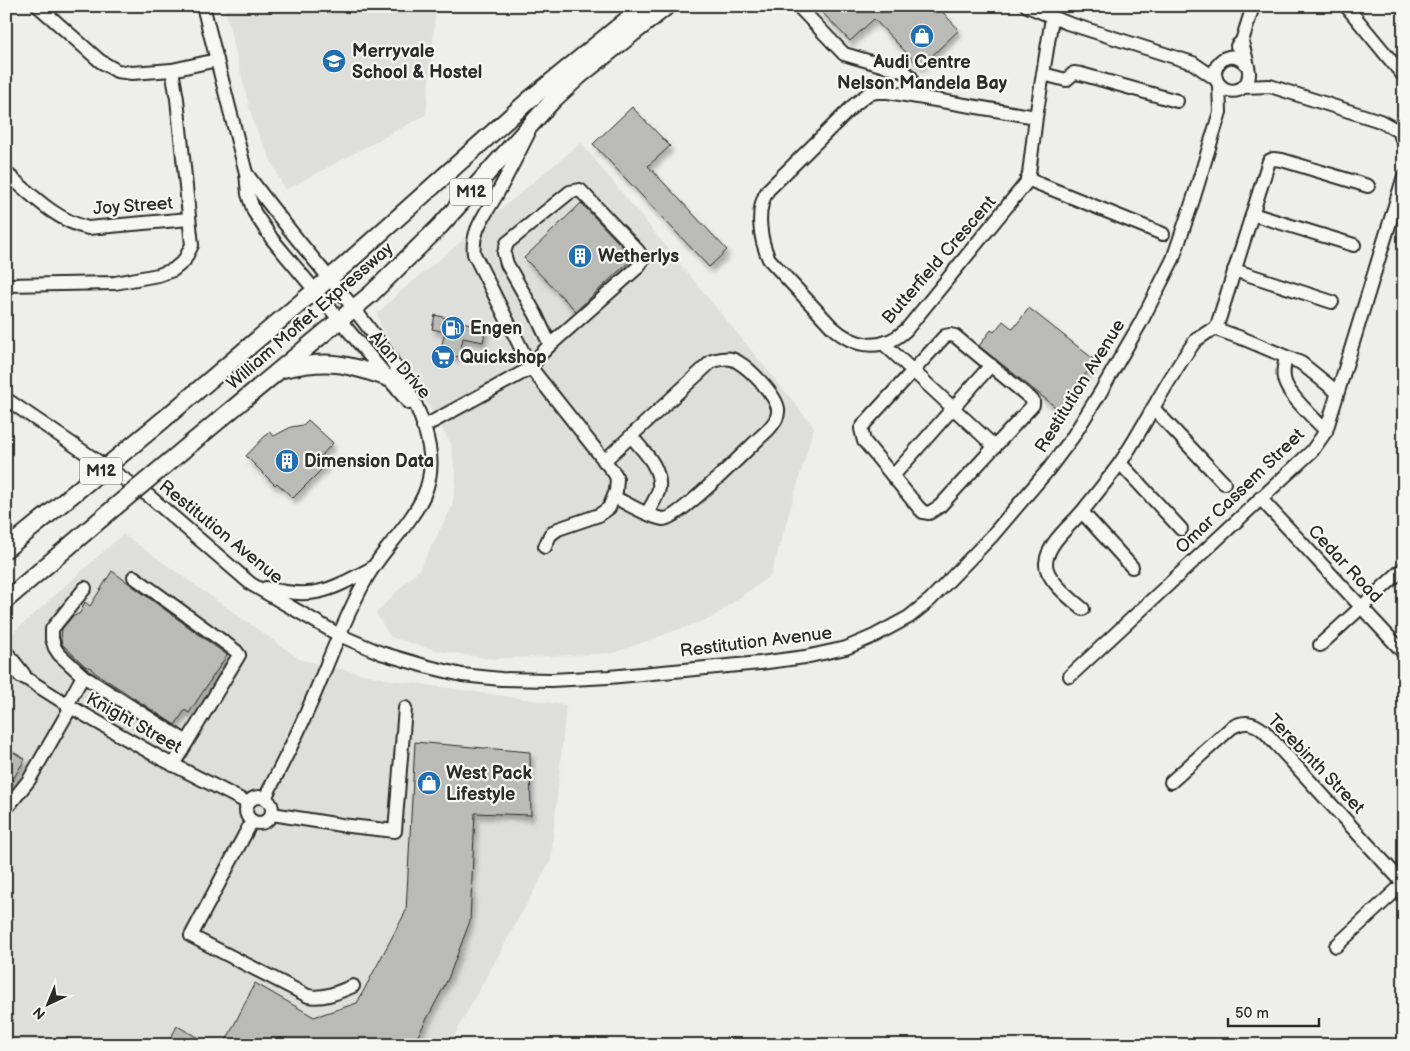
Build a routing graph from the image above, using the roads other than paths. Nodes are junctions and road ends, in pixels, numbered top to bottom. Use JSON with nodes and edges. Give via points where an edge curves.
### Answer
{"nodes":[{"id":1,"x":38,"y":6,"type":"edge"},
{"id":2,"x":203,"y":6,"type":"edge"},
{"id":3,"x":644,"y":6,"type":"edge"},
{"id":4,"x":668,"y":6,"type":"edge"},
{"id":5,"x":798,"y":6,"type":"edge"},
{"id":6,"x":1027,"y":6,"type":"edge"},
{"id":7,"x":1252,"y":6,"type":"edge"},
{"id":8,"x":1346,"y":6,"type":"edge"},
{"id":9,"x":1052,"y":18,"type":"junction"},
{"id":10,"x":1242,"y":40,"type":"junction"},
{"id":11,"x":1224,"y":58,"type":"junction"},
{"id":12,"x":217,"y":60,"type":"junction"},
{"id":13,"x":1193,"y":63,"type":"junction"},
{"id":14,"x":1247,"y":66,"type":"junction"},
{"id":15,"x":172,"y":70,"type":"junction"},
{"id":16,"x":1043,"y":74,"type":"junction"},
{"id":17,"x":1402,"y":74,"type":"dead end"},
{"id":18,"x":1217,"y":82,"type":"junction"},
{"id":19,"x":1270,"y":86,"type":"junction"},
{"id":20,"x":1240,"y":89,"type":"junction"},
{"id":21,"x":914,"y":95,"type":"junction"},
{"id":22,"x":1177,"y":101,"type":"dead end"},
{"id":23,"x":1220,"y":112,"type":"junction"},
{"id":24,"x":537,"y":116,"type":"junction"},
{"id":25,"x":1036,"y":117,"type":"junction"},
{"id":26,"x":1404,"y":119,"type":"edge"},
{"id":27,"x":1380,"y":121,"type":"junction"},
{"id":28,"x":1402,"y":137,"type":"edge"},
{"id":29,"x":6,"y":173,"type":"edge"},
{"id":30,"x":246,"y":173,"type":"junction"},
{"id":31,"x":1404,"y":176,"type":"edge"},
{"id":32,"x":1027,"y":179,"type":"junction"},
{"id":33,"x":1368,"y":186,"type":"dead end"},
{"id":34,"x":1252,"y":214,"type":"junction"},
{"id":35,"x":189,"y":219,"type":"junction"},
{"id":36,"x":1163,"y":234,"type":"dead end"},
{"id":37,"x":1354,"y":245,"type":"dead end"},
{"id":38,"x":1234,"y":270,"type":"junction"},
{"id":39,"x":329,"y":279,"type":"junction"},
{"id":40,"x":6,"y":285,"type":"edge"},
{"id":41,"x":314,"y":291,"type":"junction"},
{"id":42,"x":1332,"y":302,"type":"dead end"},
{"id":43,"x":354,"y":309,"type":"junction"},
{"id":44,"x":340,"y":321,"type":"junction"},
{"id":45,"x":1216,"y":330,"type":"junction"},
{"id":46,"x":884,"y":344,"type":"junction"},
{"id":47,"x":550,"y":345,"type":"junction"},
{"id":48,"x":1286,"y":358,"type":"junction"},
{"id":49,"x":991,"y":365,"type":"junction"},
{"id":50,"x":530,"y":368,"type":"junction"},
{"id":51,"x":281,"y":370,"type":"junction"},
{"id":52,"x":913,"y":372,"type":"junction"},
{"id":53,"x":388,"y":378,"type":"junction"},
{"id":54,"x":1337,"y":392,"type":"junction"},
{"id":55,"x":6,"y":399,"type":"edge"},
{"id":56,"x":954,"y":407,"type":"junction"},
{"id":57,"x":1153,"y":408,"type":"junction"},
{"id":58,"x":419,"y":415,"type":"junction"},
{"id":59,"x":423,"y":427,"type":"junction"},
{"id":60,"x":1326,"y":431,"type":"junction"},
{"id":61,"x":631,"y":436,"type":"junction"},
{"id":62,"x":995,"y":447,"type":"junction"},
{"id":63,"x":604,"y":460,"type":"junction"},
{"id":64,"x":1120,"y":463,"type":"junction"},
{"id":65,"x":893,"y":476,"type":"junction"},
{"id":66,"x":1224,"y":483,"type":"dead end"},
{"id":67,"x":614,"y":497,"type":"junction"},
{"id":68,"x":1260,"y":498,"type":"junction"},
{"id":69,"x":1082,"y":512,"type":"junction"},
{"id":70,"x":647,"y":513,"type":"junction"},
{"id":71,"x":1181,"y":529,"type":"dead end"},
{"id":72,"x":545,"y":547,"type":"dead end"},
{"id":73,"x":6,"y":549,"type":"edge"},
{"id":74,"x":374,"y":567,"type":"junction"},
{"id":75,"x":1132,"y":567,"type":"dead end"},
{"id":76,"x":1404,"y":568,"type":"edge"},
{"id":77,"x":42,"y":570,"type":"junction"},
{"id":78,"x":134,"y":577,"type":"dead end"},
{"id":79,"x":251,"y":584,"type":"junction"},
{"id":80,"x":85,"y":588,"type":"dead end"},
{"id":81,"x":6,"y":600,"type":"edge"},
{"id":82,"x":1362,"y":608,"type":"junction"},
{"id":83,"x":1083,"y":609,"type":"dead end"},
{"id":84,"x":6,"y":610,"type":"edge"},
{"id":85,"x":340,"y":635,"type":"junction"},
{"id":86,"x":1320,"y":646,"type":"dead end"},
{"id":87,"x":1404,"y":653,"type":"edge"},
{"id":88,"x":6,"y":655,"type":"edge"},
{"id":89,"x":6,"y":666,"type":"edge"},
{"id":90,"x":22,"y":675,"type":"junction"},
{"id":91,"x":83,"y":676,"type":"junction"},
{"id":92,"x":1070,"y":676,"type":"dead end"},
{"id":93,"x":69,"y":706,"type":"junction"},
{"id":94,"x":405,"y":708,"type":"dead end"},
{"id":95,"x":187,"y":742,"type":"junction"},
{"id":96,"x":173,"y":765,"type":"junction"},
{"id":97,"x":1171,"y":782,"type":"dead end"},
{"id":98,"x":265,"y":798,"type":"junction"},
{"id":99,"x":248,"y":803,"type":"junction"},
{"id":100,"x":6,"y":809,"type":"edge"},
{"id":101,"x":272,"y":814,"type":"junction"},
{"id":102,"x":252,"y":821,"type":"junction"},
{"id":103,"x":1404,"y":883,"type":"edge"},
{"id":104,"x":1336,"y":946,"type":"dead end"},
{"id":105,"x":353,"y":986,"type":"dead end"}],
"edges":[{"from":1,"to":15,"type":"street","via":[[100,61],[118,71]]},
{"from":2,"to":12,"type":"street","name":"Alan Drive"},
{"from":3,"to":39,"type":"main road","name":"William Moffet Expressway","number":"M12","via":[[529,100]]},
{"from":4,"to":24,"type":"main road","name":"William Moffet Expressway","number":"M12","via":[[579,76]]},
{"from":5,"to":21,"type":"street","via":[[844,54],[905,72],[911,77]]},
{"from":6,"to":9,"type":"street"},
{"from":7,"to":10,"type":"street"},
{"from":8,"to":17,"type":"street"},
{"from":9,"to":13,"type":"street"},
{"from":9,"to":16,"type":"street","name":"Butterfield Crescent"},
{"from":10,"to":11,"type":"street"},
{"from":10,"to":14,"type":"street"},
{"from":11,"to":13,"type":"street"},
{"from":11,"to":14,"type":"street","via":[[1238,57]]},
{"from":11,"to":18,"type":"street","via":[[1215,71]]},
{"from":12,"to":15,"type":"street"},
{"from":12,"to":30,"type":"street","name":"Alan Drive"},
{"from":13,"to":18,"type":"street"},
{"from":14,"to":19,"type":"street"},
{"from":14,"to":20,"type":"street","via":[[1249,79]]},
{"from":15,"to":35,"type":"street"},
{"from":16,"to":22,"type":"street","via":[[1066,80],[1074,73],[1081,74]]},
{"from":16,"to":25,"type":"street","name":"Butterfield Crescent"},
{"from":18,"to":20,"type":"street","via":[[1227,90]]},
{"from":18,"to":23,"type":"street","name":"Restitution Avenue"},
{"from":19,"to":20,"type":"street"},
{"from":19,"to":27,"type":"street"},
{"from":20,"to":23,"type":"street","name":"Restitution Avenue"},
{"from":21,"to":25,"type":"street","name":"Butterfield Crescent"},
{"from":21,"to":46,"type":"street","name":"Butterfield Crescent","via":[[877,92],[860,99],[763,198],[761,237],[769,259],[843,338],[856,343]]},
{"from":23,"to":85,"type":"street","name":"Restitution Avenue","via":[[1173,259],[1100,393],[1048,470],[991,537],[909,617],[846,648],[806,657],[551,680],[502,680],[462,675],[381,653]]},
{"from":24,"to":43,"type":"main road","name":"William Moffet Expressway","number":"M12","via":[[440,226]]},
{"from":24,"to":50,"type":"street","via":[[497,195],[480,221],[473,247]]},
{"from":25,"to":32,"type":"street","name":"Butterfield Crescent"},
{"from":26,"to":27,"type":"street"},
{"from":26,"to":28,"type":"street"},
{"from":27,"to":28,"type":"street"},
{"from":29,"to":35,"type":"street","name":"Joy Street","via":[[61,218],[88,228]]},
{"from":30,"to":39,"type":"street","name":"Alan Drive"},
{"from":30,"to":41,"type":"street","name":"Alan Drive","via":[[254,212]]},
{"from":31,"to":54,"type":"street","name":"Omar Cassem Street"},
{"from":32,"to":36,"type":"street"},
{"from":32,"to":46,"type":"street","name":"Butterfield Crescent","via":[[1019,193],[906,330]]},
{"from":33,"to":34,"type":"street","via":[[1273,159],[1269,161]]},
{"from":34,"to":37,"type":"street"},
{"from":34,"to":38,"type":"street"},
{"from":35,"to":40,"type":"street","via":[[192,245],[184,261],[173,270],[115,283]]},
{"from":38,"to":42,"type":"street"},
{"from":38,"to":45,"type":"street"},
{"from":39,"to":41,"type":"main road","name":"William Moffet Expressway","number":"M12"},
{"from":39,"to":43,"type":"street","name":"Alan Drive"},
{"from":41,"to":44,"type":"street","name":"Alan Drive"},
{"from":41,"to":73,"type":"main road","name":"William Moffet Expressway","number":"M12","bridge":true},
{"from":43,"to":44,"type":"main road","name":"William Moffet Expressway","number":"M12"},
{"from":43,"to":58,"type":"street","name":"Alan Drive","via":[[404,382]]},
{"from":44,"to":51,"type":"main road","name":"William Moffet Expressway","number":"M12"},
{"from":44,"to":53,"type":"street","name":"Alan Drive"},
{"from":45,"to":48,"type":"street","via":[[1258,344]]},
{"from":45,"to":57,"type":"street","via":[[1196,340]]},
{"from":46,"to":52,"type":"street"},
{"from":47,"to":47,"type":"street","via":[[637,268],[643,259],[580,190],[570,192],[507,244],[504,253]]},
{"from":47,"to":50,"type":"street"},
{"from":48,"to":54,"type":"street","via":[[1301,364]]},
{"from":48,"to":60,"type":"street","via":[[1285,384]]},
{"from":49,"to":52,"type":"street","via":[[950,335],[945,336]]},
{"from":49,"to":56,"type":"street"},
{"from":49,"to":62,"type":"street","via":[[1033,401]]},
{"from":50,"to":59,"type":"street"},
{"from":50,"to":63,"type":"street"},
{"from":51,"to":53,"type":"main road","via":[[330,363]]},
{"from":51,"to":77,"type":"main road","name":"William Moffet Expressway","number":"M12","bridge":true},
{"from":52,"to":56,"type":"street"},
{"from":52,"to":65,"type":"street","via":[[861,429],[864,441]]},
{"from":53,"to":58,"type":"street","name":"Alan Drive"},
{"from":54,"to":60,"type":"street","name":"Omar Cassem Street"},
{"from":55,"to":79,"type":"street","name":"Restitution Avenue","via":[[149,496]]},
{"from":56,"to":62,"type":"street"},
{"from":56,"to":65,"type":"street"},
{"from":57,"to":64,"type":"street"},
{"from":57,"to":66,"type":"street"},
{"from":58,"to":59,"type":"street"},
{"from":59,"to":74,"type":"street","via":[[430,459],[424,495]]},
{"from":60,"to":68,"type":"street","name":"Omar Cassem Street","via":[[1312,451]]},
{"from":61,"to":63,"type":"street"},
{"from":61,"to":70,"type":"street","via":[[654,463],[658,476],[659,489]]},
{"from":61,"to":70,"type":"street","via":[[712,361],[725,358],[738,361],[760,381],[778,409],[768,430],[687,506],[671,518]]},
{"from":62,"to":65,"type":"street","via":[[940,506],[928,513],[919,508]]},
{"from":63,"to":67,"type":"street","via":[[617,479]]},
{"from":64,"to":69,"type":"street"},
{"from":64,"to":71,"type":"street"},
{"from":67,"to":70,"type":"street"},
{"from":67,"to":72,"type":"street","via":[[605,512],[554,531]]},
{"from":68,"to":82,"type":"street","name":"Cedar Road"},
{"from":68,"to":92,"type":"street","name":"Omar Cassem Street"},
{"from":69,"to":75,"type":"street"},
{"from":69,"to":83,"type":"street","via":[[1059,537],[1046,563],[1051,578]]},
{"from":74,"to":79,"type":"street","via":[[346,583],[318,593],[285,593]]},
{"from":74,"to":85,"type":"street"},
{"from":76,"to":82,"type":"street"},
{"from":77,"to":81,"type":"main road","name":"William Moffet Expressway","number":"M12"},
{"from":77,"to":84,"type":"main road"},
{"from":78,"to":95,"type":"street","via":[[239,655]]},
{"from":79,"to":85,"type":"street","name":"Restitution Avenue"},
{"from":80,"to":91,"type":"street","via":[[52,628],[54,648]]},
{"from":82,"to":86,"type":"street"},
{"from":82,"to":87,"type":"street","name":"Cedar Road"},
{"from":85,"to":98,"type":"street"},
{"from":88,"to":90,"type":"main road"},
{"from":89,"to":90,"type":"street","name":"Knight Street"},
{"from":90,"to":93,"type":"street","name":"Knight Street"},
{"from":91,"to":93,"type":"street"},
{"from":91,"to":95,"type":"street"},
{"from":93,"to":96,"type":"street","name":"Knight Street"},
{"from":93,"to":100,"type":"street","via":[[29,780]]},
{"from":94,"to":101,"type":"street","via":[[395,831]]},
{"from":95,"to":96,"type":"street"},
{"from":96,"to":99,"type":"street","name":"Knight Street"},
{"from":97,"to":103,"type":"street","name":"Terebinth Street","via":[[1231,728],[1247,722],[1257,725]]},
{"from":98,"to":99,"type":"street","via":[[256,798]]},
{"from":98,"to":101,"type":"street","via":[[271,805]]},
{"from":99,"to":102,"type":"street","via":[[246,812]]},
{"from":101,"to":102,"type":"street","via":[[263,823]]},
{"from":102,"to":105,"type":"street","via":[[191,936],[308,996],[327,996]]},
{"from":103,"to":104,"type":"street"}]}
